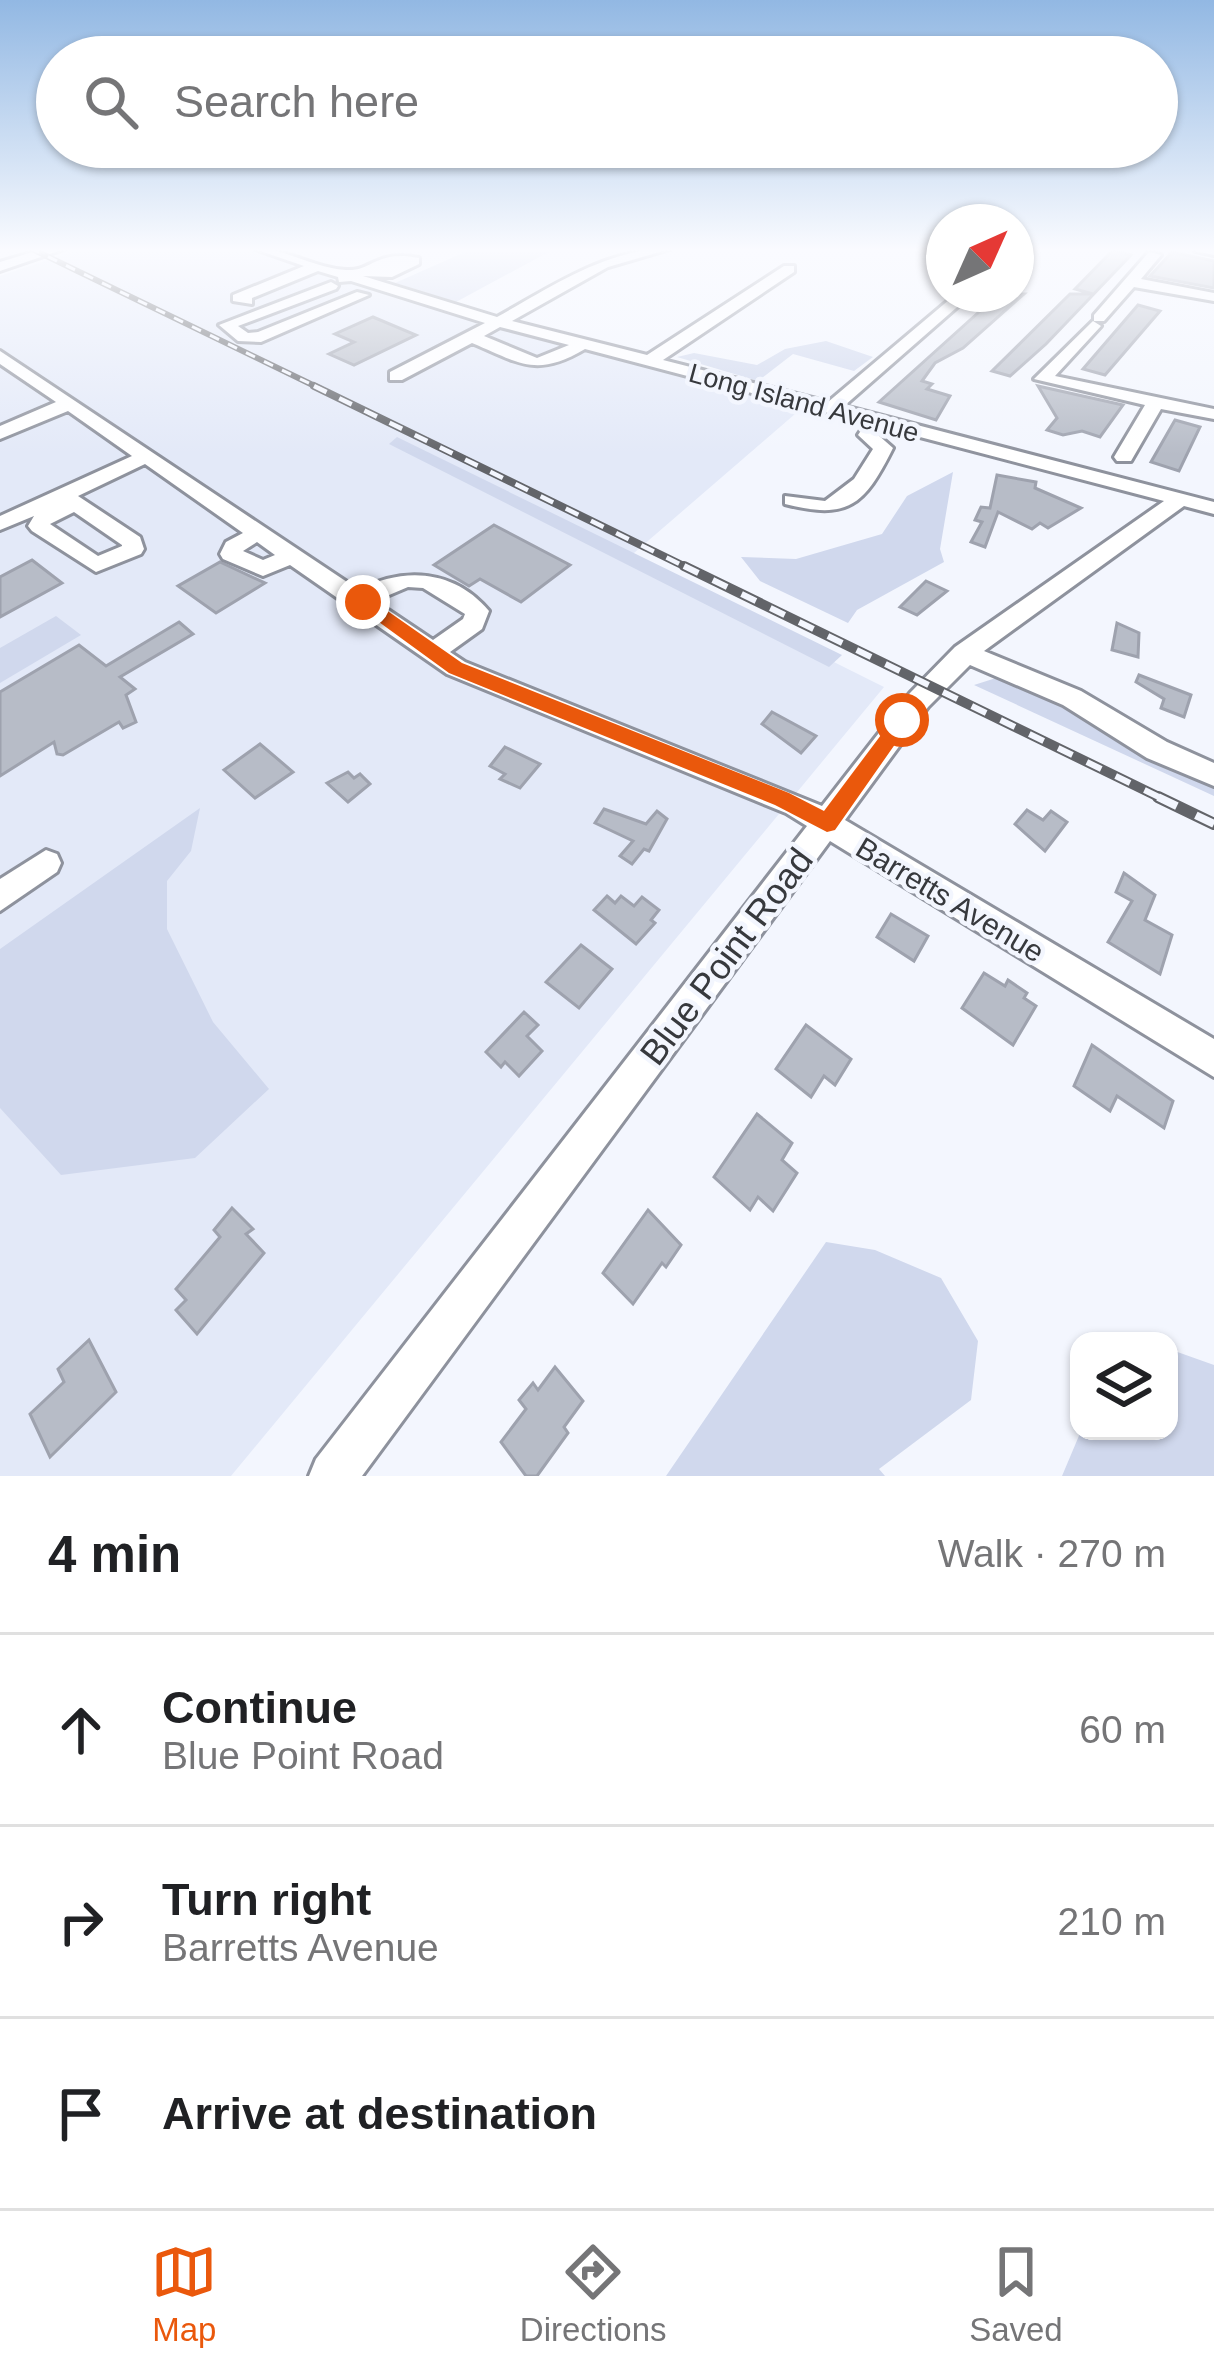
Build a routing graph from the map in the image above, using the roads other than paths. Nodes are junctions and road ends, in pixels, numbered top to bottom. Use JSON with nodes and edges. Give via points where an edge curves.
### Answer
{"nodes":[{"id":1,"x":249,"y":317,"type":"edge"},
{"id":2,"x":311,"y":317,"type":"edge"},
{"id":3,"x":444,"y":317,"type":"edge"},
{"id":4,"x":481,"y":317,"type":"edge"},
{"id":5,"x":503,"y":317,"type":"edge"},
{"id":6,"x":716,"y":317,"type":"edge"},
{"id":7,"x":938,"y":317,"type":"edge"},
{"id":8,"x":1101,"y":317,"type":"edge"},
{"id":9,"x":495,"y":321,"type":"junction"},
{"id":10,"x":434,"y":322,"type":"dead end"},
{"id":11,"x":471,"y":337,"type":"junction"},
{"id":12,"x":582,"y":344,"type":"junction"},
{"id":13,"x":0,"y":356,"type":"edge"},
{"id":14,"x":648,"y":362,"type":"junction"},
{"id":15,"x":396,"y":376,"type":"dead end"},
{"id":16,"x":1156,"y":402,"type":"junction"},
{"id":17,"x":70,"y":404,"type":"junction"},
{"id":18,"x":829,"y":410,"type":"junction"},
{"id":19,"x":1214,"y":415,"type":"edge"},
{"id":20,"x":876,"y":422,"type":"junction"},
{"id":21,"x":0,"y":433,"type":"edge"},
{"id":22,"x":147,"y":456,"type":"junction"},
{"id":23,"x":1124,"y":457,"type":"dead end"},
{"id":24,"x":792,"y":500,"type":"dead end"},
{"id":25,"x":1181,"y":500,"type":"junction"},
{"id":26,"x":1214,"y":508,"type":"edge"},
{"id":27,"x":0,"y":524,"type":"edge"},
{"id":28,"x":360,"y":600,"type":"junction"},
{"id":29,"x":433,"y":652,"type":"junction"},
{"id":30,"x":964,"y":653,"type":"junction"},
{"id":31,"x":1214,"y":775,"type":"edge"},
{"id":32,"x":827,"y":824,"type":"junction"},
{"id":33,"x":46,"y":863,"type":"dead end"},
{"id":34,"x":0,"y":897,"type":"edge"},
{"id":35,"x":1214,"y":1059,"type":"edge"},
{"id":36,"x":333,"y":1476,"type":"edge"}],
"edges":[{"from":1,"to":2,"type":"street","via":[[227,325],[244,338],[261,338]]},
{"from":3,"to":10,"type":"street"},
{"from":4,"to":9,"type":"street","name":"Long Island Avenue"},
{"from":5,"to":9,"type":"street"},
{"from":6,"to":14,"type":"street"},
{"from":7,"to":18,"type":"street"},
{"from":8,"to":16,"type":"street","via":[[1043,379]]},
{"from":9,"to":11,"type":"street"},
{"from":9,"to":12,"type":"street","name":"Long Island Avenue"},
{"from":11,"to":12,"type":"street","via":[[535,363]]},
{"from":11,"to":15,"type":"street"},
{"from":12,"to":14,"type":"street","name":"Long Island Avenue"},
{"from":13,"to":17,"type":"street","name":"Barretts Avenue"},
{"from":14,"to":18,"type":"street","name":"Long Island Avenue"},
{"from":16,"to":19,"type":"street"},
{"from":16,"to":23,"type":"street"},
{"from":17,"to":21,"type":"street"},
{"from":17,"to":22,"type":"street","name":"Barretts Avenue"},
{"from":18,"to":20,"type":"street","name":"Long Island Avenue"},
{"from":20,"to":24,"type":"street","via":[[867,435],[883,448],[847,497],[828,508]]},
{"from":20,"to":25,"type":"street","name":"Long Island Avenue"},
{"from":22,"to":27,"type":"street","via":[[69,499]]},
{"from":22,"to":28,"type":"street","name":"Barretts Avenue"},
{"from":25,"to":26,"type":"street","name":"Long Island Avenue"},
{"from":25,"to":30,"type":"street","name":"Blue Point Road"},
{"from":28,"to":29,"type":"street","name":"Barretts Avenue"},
{"from":28,"to":29,"type":"street","via":[[412,577],[477,611],[474,623]]},
{"from":29,"to":32,"type":"street","name":"Barretts Avenue"},
{"from":30,"to":31,"type":"street","via":[[1072,698]]},
{"from":30,"to":32,"type":"street","name":"Blue Point Road","via":[[890,735]]},
{"from":32,"to":35,"type":"street","name":"Barretts Avenue"},
{"from":32,"to":36,"type":"street","name":"Blue Point Road"},
{"from":33,"to":34,"type":"street"}]}
